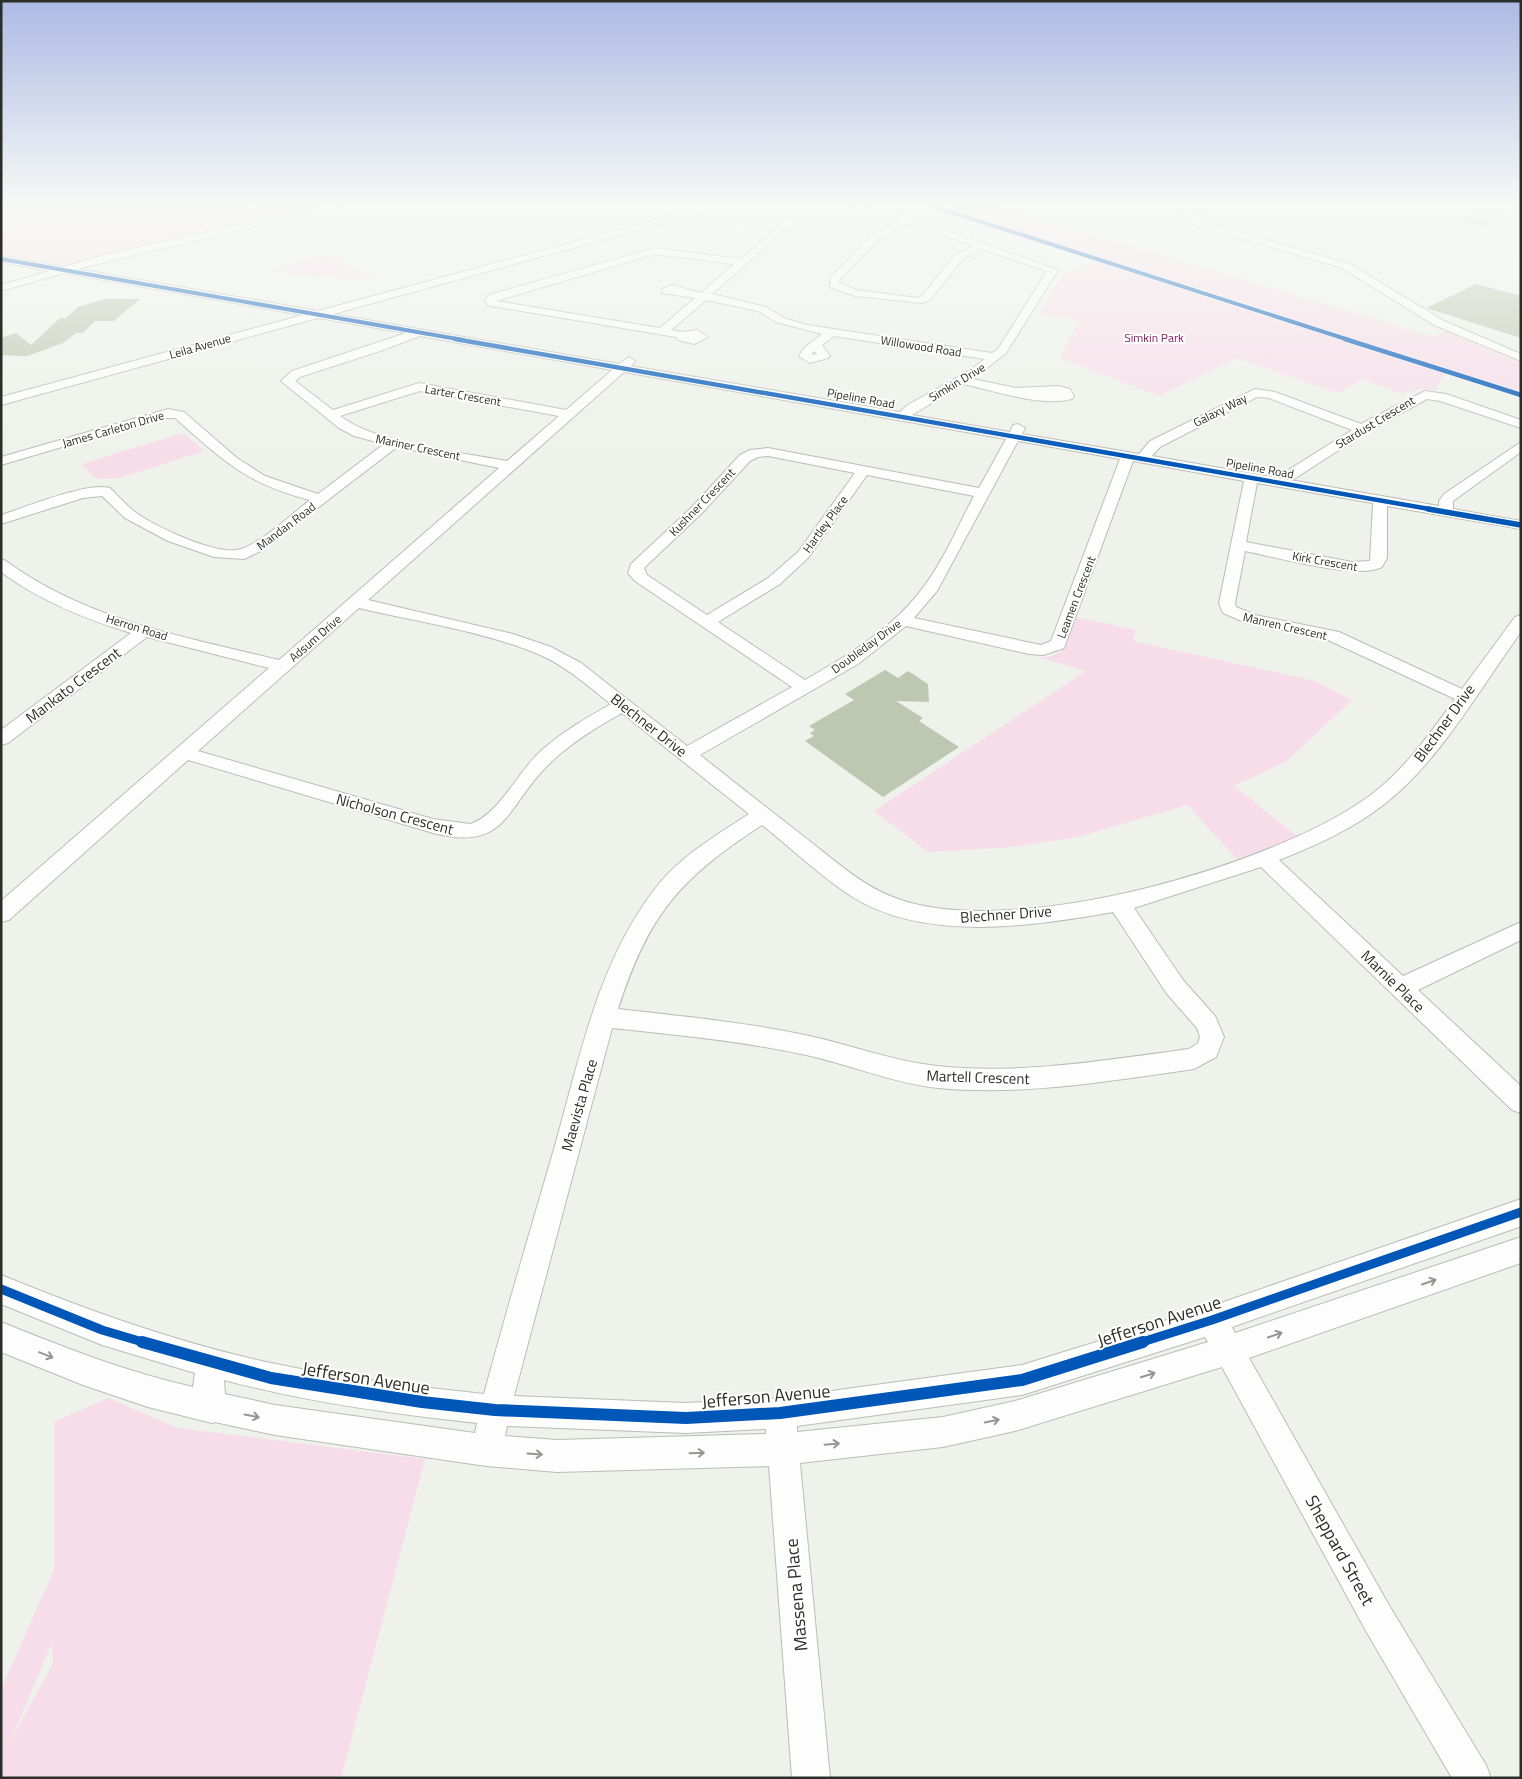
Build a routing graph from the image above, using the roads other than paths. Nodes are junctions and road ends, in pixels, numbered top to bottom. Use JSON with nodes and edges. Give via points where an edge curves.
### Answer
{"nodes":[{"id":1,"x":167,"y":288,"type":"edge"},
{"id":2,"x":393,"y":288,"type":"edge"},
{"id":3,"x":414,"y":288,"type":"edge"},
{"id":4,"x":525,"y":288,"type":"edge"},
{"id":5,"x":713,"y":288,"type":"edge"},
{"id":6,"x":842,"y":288,"type":"edge"},
{"id":7,"x":934,"y":288,"type":"edge"},
{"id":8,"x":1043,"y":288,"type":"edge"},
{"id":9,"x":1382,"y":288,"type":"edge"},
{"id":10,"x":681,"y":292,"type":"dead end"},
{"id":11,"x":197,"y":293,"type":"junction"},
{"id":12,"x":704,"y":296,"type":"junction"},
{"id":13,"x":356,"y":298,"type":"junction"},
{"id":14,"x":374,"y":299,"type":"junction"},
{"id":15,"x":287,"y":301,"type":"junction"},
{"id":16,"x":317,"y":311,"type":"junction"},
{"id":17,"x":300,"y":312,"type":"junction"},
{"id":18,"x":337,"y":314,"type":"junction"},
{"id":19,"x":365,"y":315,"type":"junction"},
{"id":20,"x":277,"y":325,"type":"junction"},
{"id":21,"x":424,"y":329,"type":"junction"},
{"id":22,"x":662,"y":332,"type":"junction"},
{"id":23,"x":832,"y":332,"type":"junction"},
{"id":24,"x":682,"y":335,"type":"dead end"},
{"id":25,"x":816,"y":345,"type":"dead end"},
{"id":26,"x":995,"y":357,"type":"junction"},
{"id":27,"x":1521,"y":358,"type":"edge"},
{"id":28,"x":625,"y":364,"type":"junction"},
{"id":29,"x":116,"y":370,"type":"junction"},
{"id":30,"x":962,"y":380,"type":"junction"},
{"id":31,"x":1019,"y":391,"type":"dead end"},
{"id":32,"x":1,"y":401,"type":"edge"},
{"id":33,"x":907,"y":413,"type":"junction"},
{"id":34,"x":569,"y":414,"type":"junction"},
{"id":35,"x":330,"y":415,"type":"junction"},
{"id":36,"x":1521,"y":424,"type":"edge"},
{"id":37,"x":1362,"y":429,"type":"junction"},
{"id":38,"x":1016,"y":432,"type":"junction"},
{"id":39,"x":394,"y":443,"type":"junction"},
{"id":40,"x":1521,"y":446,"type":"edge"},
{"id":41,"x":1146,"y":455,"type":"junction"},
{"id":42,"x":1128,"y":456,"type":"junction"},
{"id":43,"x":1,"y":461,"type":"edge"},
{"id":44,"x":510,"y":466,"type":"junction"},
{"id":45,"x":863,"y":471,"type":"junction"},
{"id":46,"x":1294,"y":475,"type":"junction"},
{"id":47,"x":1251,"y":478,"type":"junction"},
{"id":48,"x":982,"y":494,"type":"junction"},
{"id":49,"x":322,"y":499,"type":"junction"},
{"id":50,"x":1380,"y":500,"type":"junction"},
{"id":51,"x":1446,"y":507,"type":"junction"},
{"id":52,"x":1520,"y":519,"type":"edge"},
{"id":53,"x":1,"y":520,"type":"edge"},
{"id":54,"x":1239,"y":545,"type":"junction"},
{"id":55,"x":1,"y":564,"type":"edge"},
{"id":56,"x":356,"y":602,"type":"junction"},
{"id":57,"x":903,"y":620,"type":"junction"},
{"id":58,"x":1521,"y":620,"type":"edge"},
{"id":59,"x":706,"y":622,"type":"junction"},
{"id":60,"x":144,"y":631,"type":"junction"},
{"id":61,"x":283,"y":666,"type":"junction"},
{"id":62,"x":805,"y":688,"type":"junction"},
{"id":63,"x":1464,"y":696,"type":"junction"},
{"id":64,"x":623,"y":705,"type":"junction"},
{"id":65,"x":1,"y":739,"type":"edge"},
{"id":66,"x":184,"y":753,"type":"junction"},
{"id":67,"x":686,"y":755,"type":"junction"},
{"id":68,"x":762,"y":815,"type":"junction"},
{"id":69,"x":1265,"y":859,"type":"junction"},
{"id":70,"x":1119,"y":903,"type":"junction"},
{"id":71,"x":1,"y":914,"type":"edge"},
{"id":72,"x":1521,"y":930,"type":"edge"},
{"id":73,"x":1400,"y":988,"type":"junction"},
{"id":74,"x":604,"y":1017,"type":"junction"},
{"id":75,"x":1521,"y":1102,"type":"edge"},
{"id":76,"x":1521,"y":1212,"type":"edge"},
{"id":77,"x":1521,"y":1250,"type":"edge"},
{"id":78,"x":1,"y":1289,"type":"edge"},
{"id":79,"x":1212,"y":1320,"type":"junction"},
{"id":80,"x":1,"y":1337,"type":"edge"},
{"id":81,"x":1228,"y":1350,"type":"junction"},
{"id":82,"x":212,"y":1362,"type":"junction"},
{"id":83,"x":212,"y":1408,"type":"junction"},
{"id":84,"x":495,"y":1410,"type":"junction"},
{"id":85,"x":780,"y":1413,"type":"junction"},
{"id":86,"x":783,"y":1448,"type":"junction"},
{"id":87,"x":486,"y":1450,"type":"junction"},
{"id":88,"x":811,"y":1778,"type":"edge"},
{"id":89,"x":1473,"y":1778,"type":"edge"}],
"edges":[{"from":1,"to":11,"type":"street","name":"Pipeline Road"},
{"from":2,"to":13,"type":"street","name":"Leila Avenue"},
{"from":3,"to":14,"type":"street"},
{"from":4,"to":22,"type":"street","via":[[493,297],[491,303]]},
{"from":5,"to":12,"type":"street"},
{"from":6,"to":7,"type":"street","via":[[855,293],[920,301]]},
{"from":8,"to":26,"type":"street","name":"Simkin Drive","via":[[1012,338]]},
{"from":9,"to":27,"type":"street","via":[[1440,324]]},
{"from":10,"to":12,"type":"street","name":"Willowood Road"},
{"from":11,"to":15,"type":"street","name":"Pipeline Road"},
{"from":11,"to":17,"type":"street","name":"Pipeline Road"},
{"from":12,"to":22,"type":"street"},
{"from":12,"to":23,"type":"street","name":"Willowood Road","via":[[751,306],[791,325]]},
{"from":13,"to":15,"type":"street","via":[[325,302]]},
{"from":13,"to":16,"type":"street","name":"Leila Avenue"},
{"from":14,"to":18,"type":"street"},
{"from":14,"to":19,"type":"street","via":[[358,307],[359,312]]},
{"from":15,"to":16,"type":"street","name":"Pipeline Road"},
{"from":16,"to":17,"type":"street","name":"Pipeline Road"},
{"from":16,"to":18,"type":"street","name":"Pipeline Road"},
{"from":16,"to":20,"type":"street","name":"Leila Avenue"},
{"from":17,"to":29,"type":"street","name":"Leila Avenue"},
{"from":18,"to":19,"type":"street","name":"Pipeline Road"},
{"from":18,"to":20,"type":"street"},
{"from":18,"to":21,"type":"street","name":"Pipeline Road"},
{"from":19,"to":21,"type":"street","name":"Pipeline Road"},
{"from":20,"to":29,"type":"street","name":"Leila Avenue"},
{"from":21,"to":28,"type":"street","name":"Pipeline Road"},
{"from":21,"to":35,"type":"street","name":"Mariner Crescent","via":[[404,340],[288,379],[291,385]]},
{"from":22,"to":24,"type":"street"},
{"from":23,"to":25,"type":"street"},
{"from":23,"to":26,"type":"street","name":"Willowood Road"},
{"from":26,"to":30,"type":"street","name":"Simkin Drive"},
{"from":28,"to":33,"type":"street","name":"Pipeline Road"},
{"from":28,"to":34,"type":"street","name":"Adsum Drive"},
{"from":29,"to":32,"type":"street","name":"Leila Avenue"},
{"from":30,"to":31,"type":"street"},
{"from":30,"to":33,"type":"street","name":"Simkin Drive"},
{"from":33,"to":38,"type":"street","name":"Pipeline Road"},
{"from":34,"to":35,"type":"street","name":"Larter Crescent","via":[[419,387]]},
{"from":34,"to":44,"type":"street","name":"Adsum Drive"},
{"from":35,"to":39,"type":"street","name":"Mariner Crescent","via":[[359,433]]},
{"from":36,"to":37,"type":"street","name":"Stardust Crescent","via":[[1425,394]]},
{"from":37,"to":41,"type":"street","name":"Galaxy Way","via":[[1271,395],[1256,393],[1155,444]]},
{"from":37,"to":46,"type":"street","name":"Stardust Crescent"},
{"from":38,"to":41,"type":"street","name":"Pipeline Road"},
{"from":38,"to":42,"type":"street","name":"Pipeline Road"},
{"from":38,"to":48,"type":"street","name":"Doubleday Drive"},
{"from":39,"to":44,"type":"street","name":"Mariner Crescent"},
{"from":39,"to":49,"type":"street","name":"Mandan Road"},
{"from":40,"to":51,"type":"street"},
{"from":41,"to":42,"type":"street","name":"Pipeline Road"},
{"from":41,"to":46,"type":"street","name":"Pipeline Road"},
{"from":41,"to":47,"type":"street","name":"Pipeline Road"},
{"from":42,"to":57,"type":"street","name":"Leamen Crescent","via":[[1058,644],[1043,650],[1029,649]]},
{"from":43,"to":49,"type":"street","name":"James Carleton Drive","via":[[158,415],[174,414],[252,475]]},
{"from":44,"to":56,"type":"street","name":"Adsum Drive"},
{"from":45,"to":48,"type":"street","name":"Kushner Crescent"},
{"from":45,"to":59,"type":"street","name":"Hartley Place","via":[[803,555],[774,580]]},
{"from":45,"to":59,"type":"street","name":"Kushner Crescent","via":[[768,452],[745,458],[697,510],[636,567],[641,578]]},
{"from":46,"to":51,"type":"street","name":"Pipeline Road"},
{"from":47,"to":50,"type":"street","name":"Pipeline Road"},
{"from":47,"to":54,"type":"street","name":"Manren Crescent"},
{"from":48,"to":57,"type":"street","name":"Doubleday Drive","via":[[943,567],[918,605]]},
{"from":49,"to":53,"type":"street","name":"Mandan Road","via":[[251,552],[233,555],[220,554],[173,538],[130,515],[105,491],[81,494]]},
{"from":50,"to":51,"type":"street","name":"Pipeline Road"},
{"from":50,"to":54,"type":"street","name":"Kirk Crescent","via":[[1379,558],[1371,567],[1352,567]]},
{"from":51,"to":52,"type":"street","name":"Pipeline Road"},
{"from":54,"to":63,"type":"street","name":"Manren Crescent","via":[[1227,603],[1230,610],[1250,619],[1333,636]]},
{"from":55,"to":60,"type":"street","name":"Herron Road","via":[[32,587],[53,597]]},
{"from":56,"to":61,"type":"street","name":"Adsum Drive"},
{"from":56,"to":64,"type":"street","name":"Blechner Drive","via":[[528,644],[567,662]]},
{"from":57,"to":62,"type":"street","name":"Doubleday Drive","via":[[852,660]]},
{"from":58,"to":63,"type":"street","name":"Blechner Drive"},
{"from":59,"to":62,"type":"street","name":"Kushner Crescent"},
{"from":60,"to":61,"type":"street","name":"Herron Road"},
{"from":60,"to":65,"type":"street","name":"Mankato Crescent"},
{"from":61,"to":66,"type":"street","name":"Adsum Drive"},
{"from":62,"to":67,"type":"street","name":"Doubleday Drive"},
{"from":63,"to":69,"type":"street","name":"Blechner Drive","via":[[1428,749],[1391,789],[1318,834]]},
{"from":64,"to":66,"type":"street","name":"Nicholson Crescent","via":[[570,736],[538,764],[495,816],[471,832],[433,826]]},
{"from":64,"to":67,"type":"street","name":"Blechner Drive"},
{"from":66,"to":71,"type":"street","name":"Adsum Drive"},
{"from":67,"to":68,"type":"street","name":"Blechner Drive"},
{"from":68,"to":70,"type":"street","name":"Blechner Drive","via":[[858,890],[909,911],[954,918],[981,918]]},
{"from":68,"to":74,"type":"street","name":"Maevista Place","via":[[707,851],[679,874],[662,895],[623,959]]},
{"from":69,"to":70,"type":"street","name":"Blechner Drive"},
{"from":69,"to":73,"type":"street","name":"Marnie Place"},
{"from":70,"to":74,"type":"street","name":"Martell Crescent","via":[[1176,987],[1207,1023],[1212,1037],[1208,1050],[1194,1059],[1038,1079],[938,1077],[909,1073],[768,1037]]},
{"from":72,"to":73,"type":"street"},
{"from":73,"to":75,"type":"street","name":"Marnie Place"},
{"from":74,"to":84,"type":"street","name":"Maevista Place"},
{"from":76,"to":79,"type":"street","name":"Jefferson Avenue"},
{"from":81,"to":77,"type":"street","one_way":true},
{"from":78,"to":82,"type":"street","name":"Jefferson Avenue","via":[[102,1330]]},
{"from":79,"to":81,"type":"street","name":"Sheppard Street"},
{"from":79,"to":85,"type":"street","name":"Jefferson Avenue","via":[[1022,1380]]},
{"from":80,"to":83,"type":"street","one_way":true,"via":[[111,1380]]},
{"from":86,"to":81,"type":"street","one_way":true,"via":[[934,1433],[1015,1416]]},
{"from":81,"to":89,"type":"street","name":"Sheppard Street","via":[[1378,1619]]},
{"from":82,"to":83,"type":"street","via":[[208,1384]]},
{"from":82,"to":84,"type":"street","name":"Jefferson Avenue","via":[[271,1378]]},
{"from":83,"to":87,"type":"street","one_way":true},
{"from":84,"to":85,"type":"street","name":"Jefferson Avenue","via":[[686,1418]]},
{"from":84,"to":87,"type":"street","name":"Maevista Place"},
{"from":85,"to":86,"type":"street","name":"Massena Place"},
{"from":87,"to":86,"type":"street","one_way":true,"via":[[557,1456],[616,1456]]},
{"from":86,"to":88,"type":"street","name":"Massena Place"}]}
